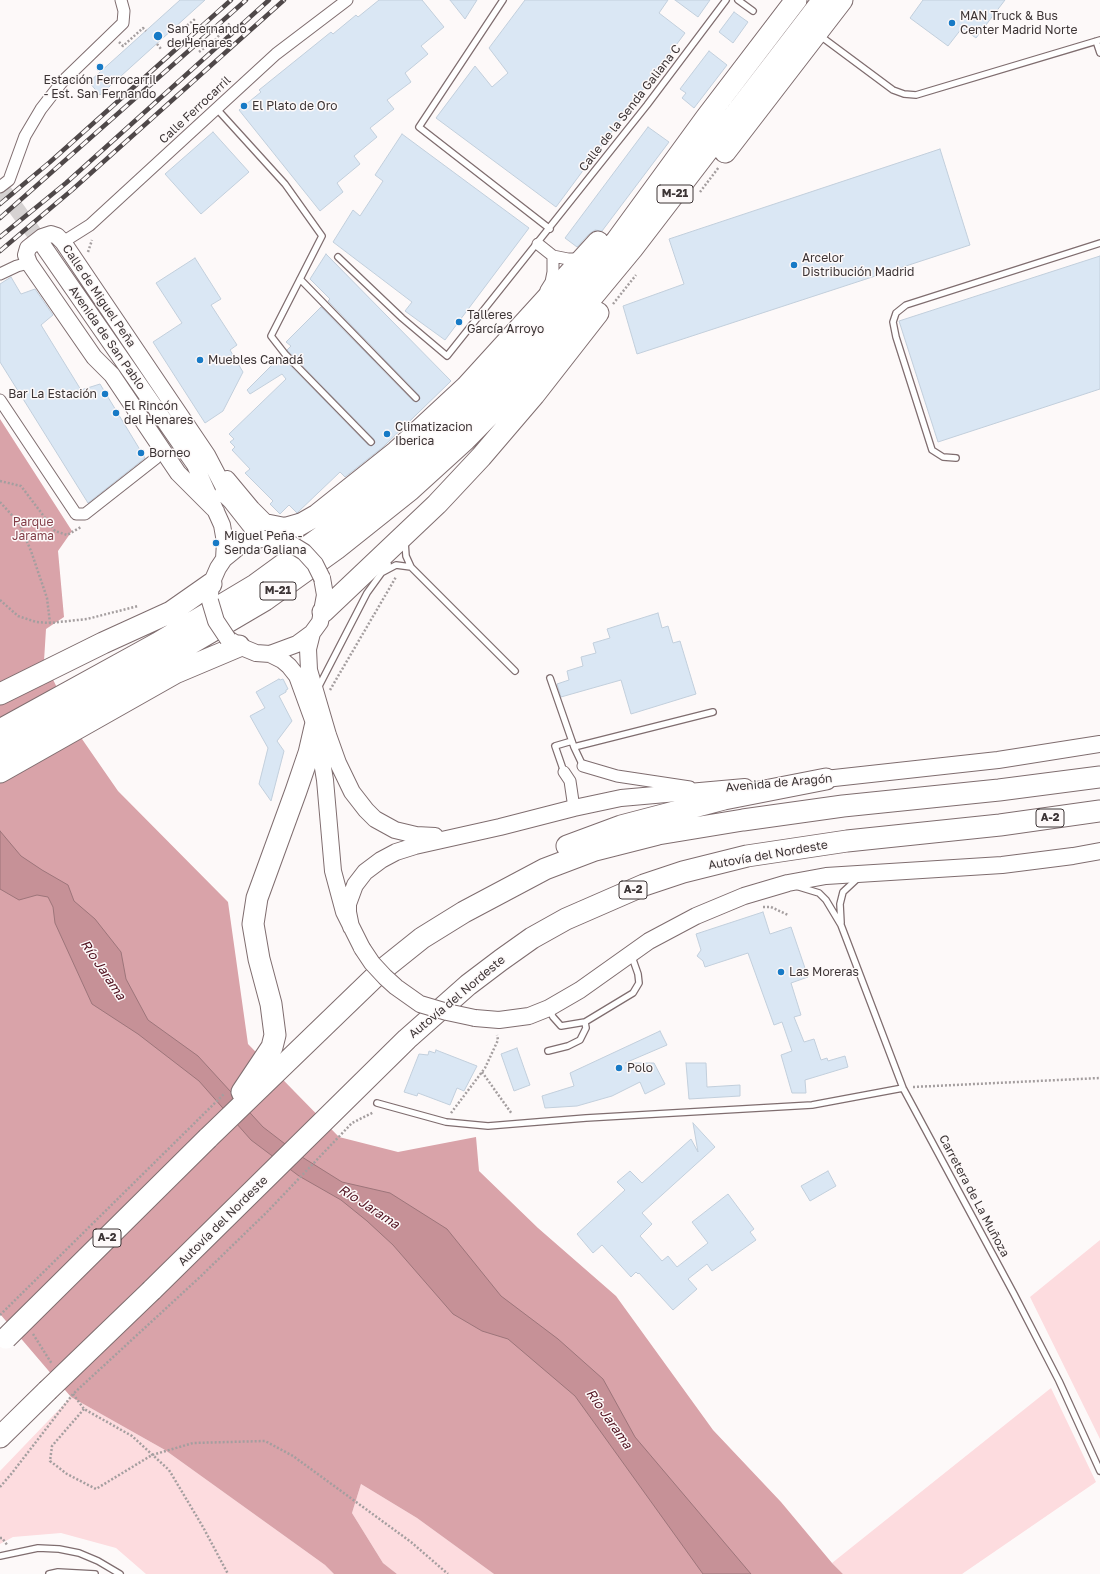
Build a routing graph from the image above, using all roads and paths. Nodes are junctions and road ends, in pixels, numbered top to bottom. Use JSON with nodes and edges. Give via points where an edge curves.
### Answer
{"nodes":[{"id":1,"x":121,"y":0,"type":"edge"},
{"id":2,"x":347,"y":0,"type":"edge"},
{"id":3,"x":503,"y":0,"type":"edge"},
{"id":4,"x":726,"y":0,"type":"edge"},
{"id":5,"x":738,"y":0,"type":"edge"},
{"id":6,"x":796,"y":0,"type":"edge"},
{"id":7,"x":823,"y":0,"type":"edge"},
{"id":8,"x":842,"y":0,"type":"edge"},
{"id":9,"x":753,"y":11,"type":"dead end"},
{"id":10,"x":195,"y":19,"type":"dead end"},
{"id":11,"x":230,"y":22,"type":"dead end"},
{"id":12,"x":184,"y":28,"type":"dead end"},
{"id":13,"x":817,"y":33,"type":"junction"},
{"id":14,"x":1098,"y":40,"type":"edge"},
{"id":15,"x":157,"y":44,"type":"dead end"},
{"id":16,"x":161,"y":49,"type":"dead end"},
{"id":17,"x":199,"y":52,"type":"dead end"},
{"id":18,"x":1100,"y":53,"type":"edge"},
{"id":19,"x":216,"y":108,"type":"junction"},
{"id":20,"x":706,"y":118,"type":"junction"},
{"id":21,"x":0,"y":187,"type":"edge"},
{"id":22,"x":550,"y":229,"type":"junction"},
{"id":23,"x":95,"y":236,"type":"dead end"},
{"id":24,"x":63,"y":242,"type":"junction"},
{"id":25,"x":1100,"y":243,"type":"edge"},
{"id":26,"x":538,"y":244,"type":"junction"},
{"id":27,"x":44,"y":247,"type":"tunnel mouth"},
{"id":28,"x":553,"y":256,"type":"junction"},
{"id":29,"x":338,"y":257,"type":"dead end"},
{"id":30,"x":88,"y":258,"type":"dead end"},
{"id":31,"x":584,"y":259,"type":"junction"},
{"id":32,"x":29,"y":263,"type":"junction"},
{"id":33,"x":0,"y":274,"type":"edge"},
{"id":34,"x":300,"y":279,"type":"junction"},
{"id":35,"x":520,"y":327,"type":"junction"},
{"id":36,"x":416,"y":398,"type":"dead end"},
{"id":37,"x":0,"y":400,"type":"edge"},
{"id":38,"x":371,"y":442,"type":"dead end"},
{"id":39,"x":162,"y":450,"type":"junction"},
{"id":40,"x":207,"y":455,"type":"junction"},
{"id":41,"x":956,"y":458,"type":"dead end"},
{"id":42,"x":195,"y":465,"type":"junction"},
{"id":43,"x":0,"y":481,"type":"edge"},
{"id":44,"x":231,"y":501,"type":"junction"},
{"id":45,"x":0,"y":502,"type":"edge"},
{"id":46,"x":216,"y":511,"type":"junction"},
{"id":47,"x":84,"y":514,"type":"junction"},
{"id":48,"x":317,"y":515,"type":"junction"},
{"id":49,"x":409,"y":533,"type":"junction"},
{"id":50,"x":275,"y":541,"type":"junction"},
{"id":51,"x":397,"y":551,"type":"dead end"},
{"id":52,"x":393,"y":556,"type":"dead end"},
{"id":53,"x":224,"y":559,"type":"junction"},
{"id":54,"x":411,"y":567,"type":"junction"},
{"id":55,"x":381,"y":573,"type":"junction"},
{"id":56,"x":211,"y":592,"type":"junction"},
{"id":57,"x":0,"y":600,"type":"edge"},
{"id":58,"x":140,"y":606,"type":"dead end"},
{"id":59,"x":323,"y":612,"type":"junction"},
{"id":60,"x":50,"y":623,"type":"junction"},
{"id":61,"x":312,"y":633,"type":"junction"},
{"id":62,"x":234,"y":643,"type":"junction"},
{"id":63,"x":270,"y":654,"type":"junction"},
{"id":64,"x":515,"y":671,"type":"dead end"},
{"id":65,"x":550,"y":678,"type":"dead end"},
{"id":66,"x":0,"y":694,"type":"edge"},
{"id":67,"x":315,"y":694,"type":"junction"},
{"id":68,"x":713,"y":712,"type":"dead end"},
{"id":69,"x":315,"y":726,"type":"junction"},
{"id":70,"x":0,"y":730,"type":"edge"},
{"id":71,"x":572,"y":741,"type":"junction"},
{"id":72,"x":1100,"y":744,"type":"edge"},
{"id":73,"x":574,"y":747,"type":"junction"},
{"id":74,"x":3,"y":763,"type":"edge"},
{"id":75,"x":583,"y":766,"type":"joint"},
{"id":76,"x":564,"y":772,"type":"joint"},
{"id":77,"x":1100,"y":777,"type":"edge"},
{"id":78,"x":826,"y":779,"type":"junction"},
{"id":79,"x":706,"y":790,"type":"junction"},
{"id":80,"x":574,"y":808,"type":"junction"},
{"id":81,"x":1100,"y":811,"type":"edge"},
{"id":82,"x":460,"y":836,"type":"junction"},
{"id":83,"x":1100,"y":851,"type":"edge"},
{"id":84,"x":864,"y":874,"type":"junction"},
{"id":85,"x":788,"y":883,"type":"junction"},
{"id":86,"x":761,"y":907,"type":"dead end"},
{"id":87,"x":464,"y":912,"type":"junction"},
{"id":88,"x":788,"y":915,"type":"dead end"},
{"id":89,"x":841,"y":925,"type":"junction"},
{"id":90,"x":351,"y":927,"type":"junction"},
{"id":91,"x":631,"y":954,"type":"junction"},
{"id":92,"x":549,"y":1008,"type":"junction"},
{"id":93,"x":585,"y":1022,"type":"junction"},
{"id":94,"x":497,"y":1030,"type":"dead end"},
{"id":95,"x":548,"y":1051,"type":"dead end"},
{"id":96,"x":482,"y":1072,"type":"junction"},
{"id":97,"x":1100,"y":1078,"type":"edge"},
{"id":98,"x":903,"y":1088,"type":"junction"},
{"id":99,"x":229,"y":1089,"type":"dead end"},
{"id":100,"x":377,"y":1103,"type":"dead end"},
{"id":101,"x":388,"y":1105,"type":"junction"},
{"id":102,"x":439,"y":1120,"type":"junction"},
{"id":103,"x":518,"y":1124,"type":"junction"},
{"id":104,"x":208,"y":1138,"type":"junction"},
{"id":105,"x":13,"y":1302,"type":"junction"},
{"id":106,"x":17,"y":1308,"type":"dead end"},
{"id":107,"x":0,"y":1315,"type":"edge"},
{"id":108,"x":32,"y":1333,"type":"dead end"},
{"id":109,"x":3,"y":1341,"type":"edge"},
{"id":110,"x":56,"y":1370,"type":"dead end"},
{"id":111,"x":69,"y":1388,"type":"dead end"},
{"id":112,"x":73,"y":1394,"type":"junction"},
{"id":113,"x":84,"y":1409,"type":"junction"},
{"id":114,"x":7,"y":1430,"type":"edge"},
{"id":115,"x":0,"y":1445,"type":"edge"},
{"id":116,"x":152,"y":1455,"type":"junction"},
{"id":117,"x":1100,"y":1471,"type":"edge"},
{"id":118,"x":0,"y":1487,"type":"edge"},
{"id":119,"x":0,"y":1556,"type":"edge"},
{"id":120,"x":49,"y":1574,"type":"edge"},
{"id":121,"x":95,"y":1574,"type":"edge"},
{"id":122,"x":120,"y":1574,"type":"edge"},
{"id":123,"x":228,"y":1574,"type":"edge"},
{"id":124,"x":448,"y":1574,"type":"edge"}],
"edges":[{"from":1,"to":21,"type":"street","via":[[124,11],[123,23],[62,82],[41,109],[25,136],[9,180]]},
{"from":2,"to":19,"type":"street","name":"Calle Ferrocarril","via":[[276,54]]},
{"from":3,"to":22,"type":"lane","via":[[419,127]]},
{"from":4,"to":22,"type":"lane","name":"Calle de la Senda Galiana C"},
{"from":5,"to":9,"type":"lane"},
{"from":6,"to":20,"type":"highway","number":"M-21"},
{"from":7,"to":74,"type":"highway","number":"M-21","via":[[637,242],[521,383],[465,440],[416,485],[336,549],[265,600],[168,657]]},
{"from":8,"to":13,"type":"highway"},
{"from":10,"to":12,"type":"path"},
{"from":11,"to":17,"type":"path","via":[[215,40]]},
{"from":13,"to":14,"type":"lane","via":[[894,90],[916,95]]},
{"from":13,"to":49,"type":"highway","via":[[534,395]]},
{"from":14,"to":18,"type":"lane"},
{"from":15,"to":16,"type":"path"},
{"from":19,"to":24,"type":"street","name":"Calle Ferrocarril","via":[[90,225]]},
{"from":19,"to":34,"type":"lane","via":[[285,184],[322,236]]},
{"from":20,"to":31,"type":"highway"},
{"from":20,"to":70,"type":"highway","number":"M-21","via":[[617,240],[568,301],[507,370],[397,477],[255,585],[158,643]]},
{"from":22,"to":26,"type":"lane","name":"Calle de la Senda Galiana C"},
{"from":23,"to":30,"type":"path","via":[[90,245]]},
{"from":24,"to":32,"type":"street","name":"Calle de Miguel Peña","via":[[51,234],[42,237],[28,248],[26,256]]},
{"from":24,"to":40,"type":"street","name":"Calle de Miguel Peña"},
{"from":25,"to":41,"type":"lane","via":[[906,305],[896,313],[893,322],[896,337],[932,450],[943,457]]},
{"from":26,"to":28,"type":"street"},
{"from":26,"to":29,"type":"lane","name":"Calle de la Senda Galiana C","via":[[447,356],[402,318]]},
{"from":27,"to":42,"type":"street","name":"Avenida de San Pablo"},
{"from":28,"to":31,"type":"street"},
{"from":28,"to":35,"type":"street","via":[[551,282]]},
{"from":31,"to":35,"type":"highway"},
{"from":32,"to":33,"type":"street"},
{"from":32,"to":39,"type":"street","via":[[94,357],[112,374]]},
{"from":34,"to":36,"type":"lane"},
{"from":34,"to":38,"type":"lane","via":[[271,336],[285,354]]},
{"from":35,"to":48,"type":"highway","via":[[466,387],[414,436]]},
{"from":37,"to":47,"type":"street","via":[[76,514]]},
{"from":39,"to":46,"type":"street","via":[[178,473]]},
{"from":39,"to":47,"type":"street","via":[[155,459]]},
{"from":40,"to":44,"type":"street","name":"Calle de Miguel Peña"},
{"from":40,"to":48,"type":"street","via":[[265,522],[285,526]]},
{"from":42,"to":44,"type":"street"},
{"from":42,"to":46,"type":"street","name":"Avenida de San Pablo"},
{"from":43,"to":47,"type":"path","via":[[21,486],[55,531],[67,535],[80,529],[85,522]]},
{"from":44,"to":50,"type":"street"},
{"from":45,"to":60,"type":"path","via":[[19,523],[31,551],[47,598]]},
{"from":46,"to":53,"type":"street","name":"Avenida de San Pablo","via":[[225,542]]},
{"from":48,"to":50,"type":"highway"},
{"from":49,"to":51,"type":"lane"},
{"from":49,"to":54,"type":"lane","via":[[406,556]]},
{"from":49,"to":59,"type":"highway"},
{"from":50,"to":53,"type":"street","via":[[240,546]]},
{"from":50,"to":59,"type":"street","bridge":true,"via":[[304,552],[315,564],[322,578],[325,595]]},
{"from":52,"to":55,"type":"lane"},
{"from":53,"to":56,"type":"street","via":[[218,568]]},
{"from":54,"to":55,"type":"lane","via":[[396,565]]},
{"from":54,"to":64,"type":"lane"},
{"from":55,"to":67,"type":"lane","via":[[367,593]]},
{"from":56,"to":62,"type":"street","bridge":true,"via":[[216,622]]},
{"from":56,"to":66,"type":"highway"},
{"from":57,"to":60,"type":"path","via":[[18,616],[36,622]]},
{"from":58,"to":60,"type":"path","via":[[87,619]]},
{"from":59,"to":61,"type":"street"},
{"from":61,"to":63,"type":"street","via":[[296,644]]},
{"from":61,"to":67,"type":"street","name":"Avenida de Aragón","via":[[308,658]]},
{"from":62,"to":63,"type":"street","via":[[256,653]]},
{"from":62,"to":74,"type":"highway"},
{"from":63,"to":69,"type":"street","via":[[282,660],[297,676]]},
{"from":65,"to":71,"type":"lane"},
{"from":67,"to":82,"type":"street","name":"Avenida de Aragón","via":[[338,764],[352,792],[375,819],[405,834]]},
{"from":68,"to":73,"type":"lane"},
{"from":69,"to":90,"type":"street","via":[[325,780],[333,871],[340,900]]},
{"from":69,"to":104,"type":"highway","via":[[299,784],[257,898],[253,924],[271,1004],[275,1036],[258,1069]]},
{"from":71,"to":73,"type":"lane"},
{"from":71,"to":76,"type":"lane","via":[[555,746]]},
{"from":72,"to":78,"type":"street","name":"Avenida de Aragón","via":[[998,760]]},
{"from":73,"to":75,"type":"lane"},
{"from":75,"to":79,"type":"street","via":[[617,776]]},
{"from":76,"to":80,"type":"street","via":[[570,781]]},
{"from":77,"to":87,"type":"highway","number":"A-2","via":[[844,806],[658,834],[595,850],[545,869]]},
{"from":78,"to":79,"type":"street","name":"Avenida de Aragón"},
{"from":78,"to":87,"type":"highway","via":[[724,799],[621,826],[584,839],[509,873]]},
{"from":79,"to":80,"type":"street","name":"Avenida de Aragón","via":[[621,798]]},
{"from":80,"to":82,"type":"street","name":"Avenida de Aragón"},
{"from":81,"to":114,"type":"highway","name":"Autovía del Nordeste","number":"A-2","bridge":true,"via":[[847,841],[747,856],[644,885],[566,919],[532,938],[468,985],[407,1039]]},
{"from":82,"to":90,"type":"street","name":"Avenida de Aragón","via":[[396,852],[365,872],[350,896],[348,912]]},
{"from":83,"to":84,"type":"street","via":[[1002,865]]},
{"from":84,"to":85,"type":"street","via":[[826,876]]},
{"from":84,"to":89,"type":"lane","name":"Carretera de La Muñoza","via":[[843,892],[840,904]]},
{"from":85,"to":89,"type":"lane","name":"Carretera de La Muñoza","via":[[818,893],[826,900]]},
{"from":85,"to":91,"type":"street","via":[[744,896],[696,916],[649,941]]},
{"from":86,"to":88,"type":"path","via":[[771,907]]},
{"from":87,"to":104,"type":"highway","number":"A-2","via":[[422,938],[382,970]]},
{"from":89,"to":98,"type":"lane","name":"Carretera de La Muñoza"},
{"from":90,"to":92,"type":"street","bridge":true,"via":[[372,963],[396,987],[420,1004],[475,1018],[499,1020],[529,1016]]},
{"from":91,"to":92,"type":"street","via":[[580,990]]},
{"from":91,"to":93,"type":"lane","via":[[639,983],[633,993]]},
{"from":92,"to":93,"type":"lane","via":[[552,1017],[561,1026]]},
{"from":93,"to":95,"type":"lane","via":[[586,1028],[580,1040]]},
{"from":94,"to":96,"type":"path","via":[[498,1040]]},
{"from":96,"to":102,"type":"path","via":[[452,1112]]},
{"from":96,"to":103,"type":"path"},
{"from":97,"to":98,"type":"path"},
{"from":98,"to":103,"type":"lane","via":[[812,1105]]},
{"from":98,"to":117,"type":"lane","name":"Carretera de La Muñoza","via":[[1059,1381]]},
{"from":99,"to":105,"type":"path"},
{"from":100,"to":101,"type":"lane"},
{"from":101,"to":102,"type":"lane"},
{"from":101,"to":112,"type":"path","via":[[352,1123],[206,1272]]},
{"from":102,"to":103,"type":"lane","via":[[488,1126]]},
{"from":104,"to":109,"type":"highway","number":"A-2","bridge":true},
{"from":105,"to":106,"type":"path"},
{"from":105,"to":107,"type":"path"},
{"from":108,"to":110,"type":"path"},
{"from":111,"to":112,"type":"path"},
{"from":112,"to":113,"type":"path"},
{"from":112,"to":118,"type":"path"},
{"from":113,"to":116,"type":"path","via":[[132,1436]]},
{"from":113,"to":116,"type":"path","via":[[52,1446],[50,1461],[68,1474],[96,1489]]},
{"from":114,"to":115,"type":"highway","name":"Autovía del Nordeste"},
{"from":116,"to":123,"type":"path","via":[[169,1470]]},
{"from":116,"to":124,"type":"path","via":[[193,1443],[265,1441],[299,1460],[411,1542]]},
{"from":119,"to":122,"type":"lane","via":[[38,1548],[59,1549],[79,1553]]},
{"from":120,"to":121,"type":"lane"}]}
